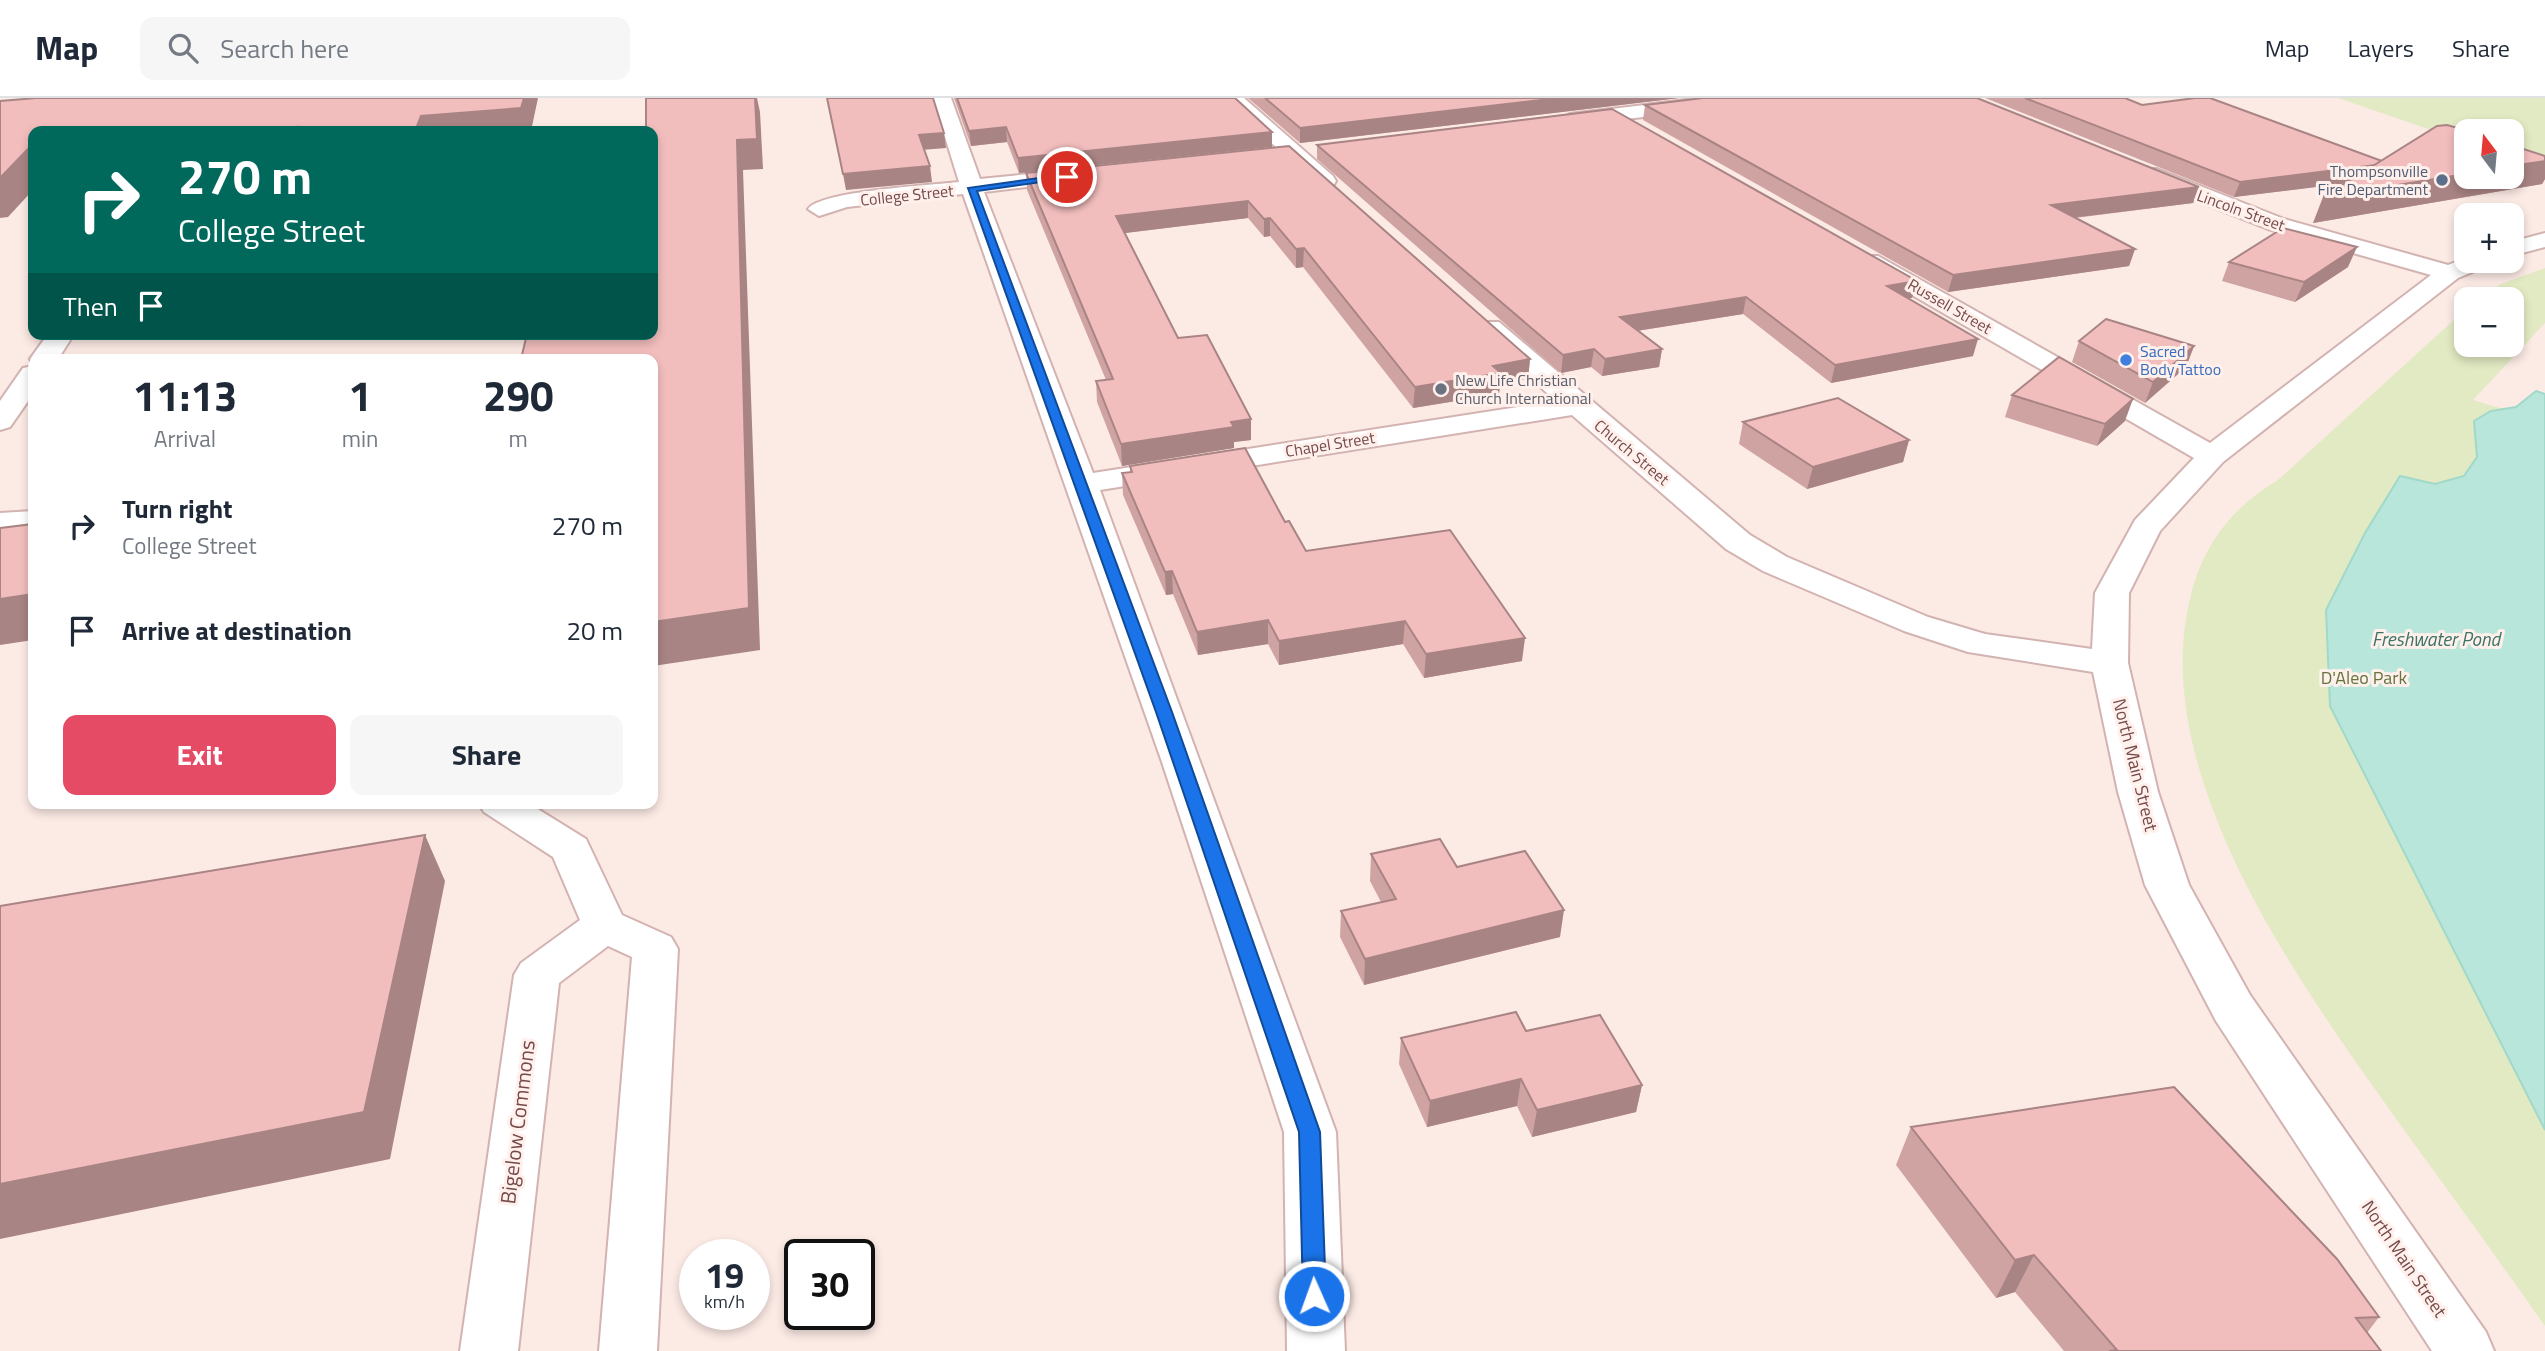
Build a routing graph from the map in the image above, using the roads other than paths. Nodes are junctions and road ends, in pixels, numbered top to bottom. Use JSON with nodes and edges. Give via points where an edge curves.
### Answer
{"nodes":[{"id":1,"x":942,"y":98,"type":"edge"},
{"id":2,"x":1233,"y":98,"type":"edge"},
{"id":3,"x":1748,"y":98,"type":"edge"},
{"id":4,"x":1616,"y":115,"type":"junction"},
{"id":5,"x":1552,"y":122,"type":"edge"},
{"id":6,"x":1646,"y":132,"type":"edge"},
{"id":7,"x":1325,"y":149,"type":"edge"},
{"id":8,"x":1294,"y":153,"type":"junction"},
{"id":9,"x":1263,"y":156,"type":"edge"},
{"id":10,"x":2134,"y":168,"type":"edge"},
{"id":11,"x":1105,"y":172,"type":"edge"},
{"id":12,"x":972,"y":188,"type":"junction"},
{"id":13,"x":1341,"y":195,"type":"edge"},
{"id":14,"x":818,"y":209,"type":"dead end"},
{"id":15,"x":2545,"y":240,"type":"edge"},
{"id":16,"x":2524,"y":246,"type":"edge"},
{"id":17,"x":1848,"y":248,"type":"edge"},
{"id":18,"x":2454,"y":265,"type":"edge"},
{"id":19,"x":2456,"y":273,"type":"edge"},
{"id":20,"x":1465,"y":305,"type":"edge"},
{"id":21,"x":28,"y":381,"type":"edge"},
{"id":22,"x":1578,"y":406,"type":"junction"},
{"id":23,"x":0,"y":421,"type":"edge"},
{"id":24,"x":2212,"y":456,"type":"junction"},
{"id":25,"x":1082,"y":484,"type":"junction"},
{"id":26,"x":28,"y":521,"type":"edge"},
{"id":27,"x":0,"y":523,"type":"edge"},
{"id":28,"x":2110,"y":663,"type":"junction"},
{"id":29,"x":507,"y":809,"type":"edge"},
{"id":30,"x":604,"y":925,"type":"junction"},
{"id":31,"x":489,"y":1351,"type":"edge"},
{"id":32,"x":628,"y":1351,"type":"edge"},
{"id":33,"x":1316,"y":1351,"type":"edge"},
{"id":34,"x":2466,"y":1351,"type":"edge"}],
"edges":[{"from":1,"to":12,"type":"street"},
{"from":2,"to":8,"type":"street"},
{"from":3,"to":4,"type":"street"},
{"from":4,"to":5,"type":"street"},
{"from":4,"to":6,"type":"street"},
{"from":7,"to":8,"type":"street"},
{"from":8,"to":9,"type":"street"},
{"from":8,"to":13,"type":"street"},
{"from":10,"to":18,"type":"street","name":"Lincoln Street","via":[[2276,224]]},
{"from":11,"to":12,"type":"street","name":"College Street"},
{"from":12,"to":14,"type":"street","name":"College Street","via":[[844,201]]},
{"from":12,"to":25,"type":"street"},
{"from":15,"to":16,"type":"street"},
{"from":17,"to":24,"type":"street","name":"Russell Street"},
{"from":19,"to":24,"type":"street","name":"North Main Street"},
{"from":20,"to":22,"type":"street","name":"Church Street"},
{"from":21,"to":23,"type":"street"},
{"from":22,"to":25,"type":"street","name":"Chapel Street"},
{"from":22,"to":28,"type":"street","name":"Church Street","via":[[1738,542],[1775,564],[1916,624],[1980,644]]},
{"from":24,"to":28,"type":"street","name":"North Main Street","via":[[2146,527],[2112,593]]},
{"from":25,"to":33,"type":"street","via":[[1310,1132]]},
{"from":26,"to":27,"type":"street"},
{"from":28,"to":34,"type":"street","name":"North Main Street","via":[[2138,792],[2167,885],[2233,1008]]},
{"from":29,"to":30,"type":"street","via":[[570,849]]},
{"from":30,"to":31,"type":"street","name":"Bigelow Commons","via":[[537,975]]},
{"from":30,"to":32,"type":"street","via":[[655,949]]}]}
